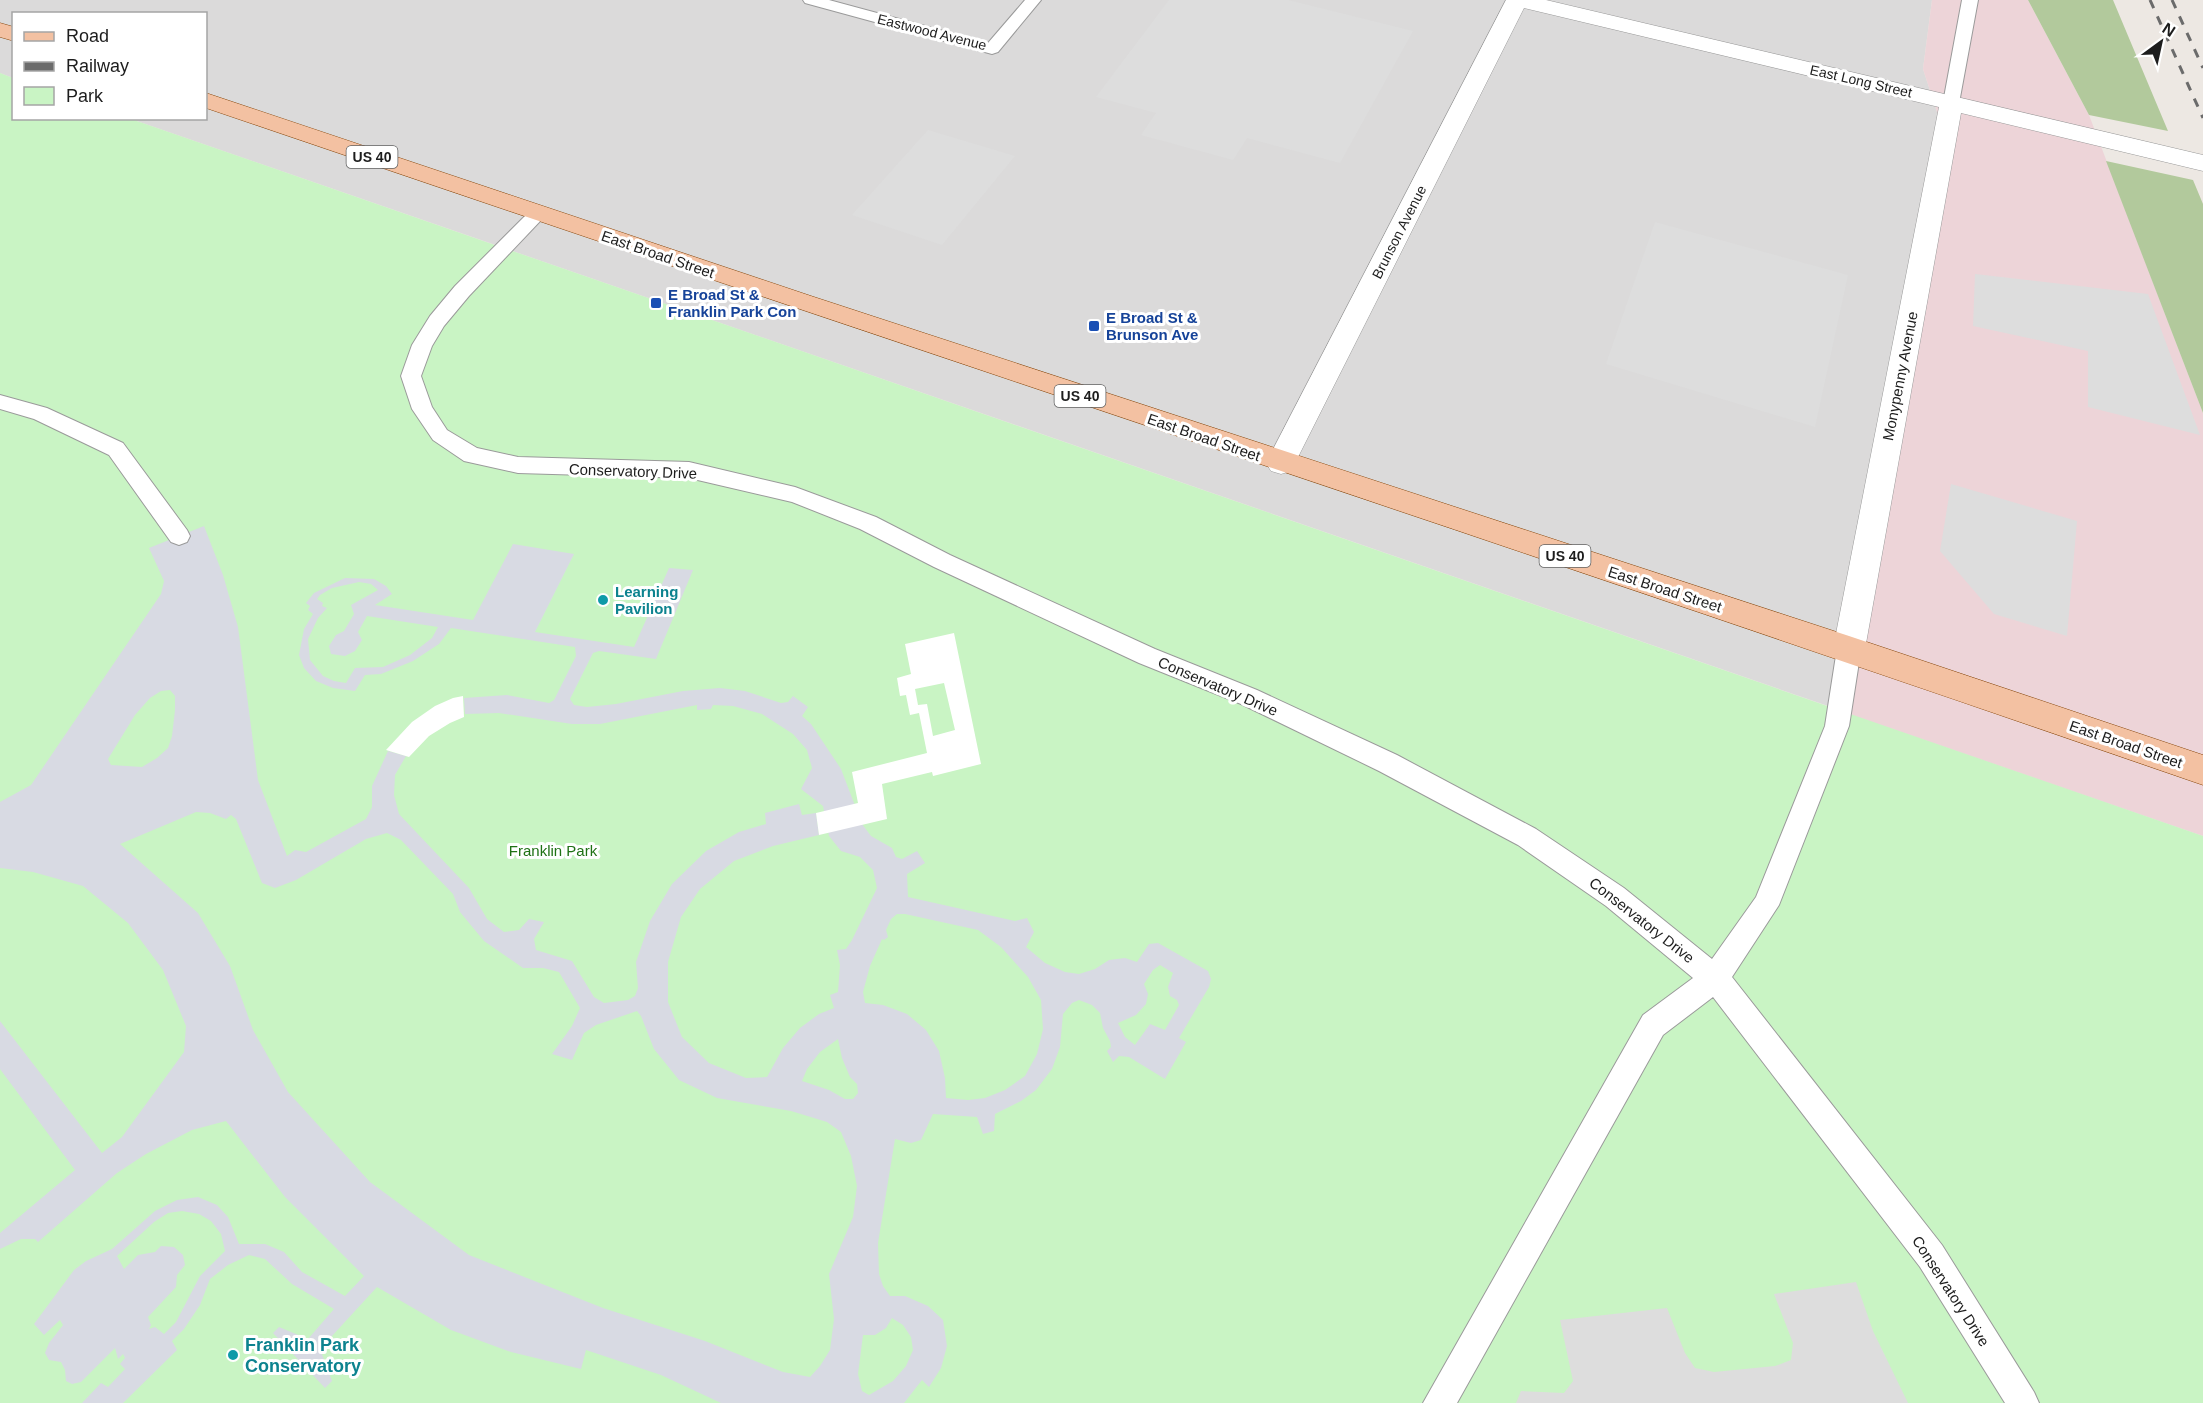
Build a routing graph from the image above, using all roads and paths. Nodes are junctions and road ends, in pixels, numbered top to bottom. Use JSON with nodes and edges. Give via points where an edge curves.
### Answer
{"nodes":[{"id":1,"x":811,"y":0,"type":"edge"},
{"id":2,"x":1033,"y":0,"type":"edge"},
{"id":3,"x":1518,"y":0,"type":"edge"},
{"id":4,"x":1970,"y":0,"type":"edge"},
{"id":5,"x":207,"y":100,"type":"edge"},
{"id":6,"x":1951,"y":103,"type":"junction"},
{"id":7,"x":2203,"y":163,"type":"edge"},
{"id":8,"x":538,"y":213,"type":"junction"},
{"id":9,"x":0,"y":402,"type":"edge"},
{"id":10,"x":1281,"y":463,"type":"junction"},
{"id":11,"x":179,"y":536,"type":"dead end"},
{"id":12,"x":1849,"y":649,"type":"junction"},
{"id":13,"x":2203,"y":770,"type":"edge"},
{"id":14,"x":1716,"y":978,"type":"junction"},
{"id":15,"x":1439,"y":1403,"type":"edge"},
{"id":16,"x":2023,"y":1403,"type":"edge"}],
"edges":[{"from":1,"to":2,"type":"lane","name":"Eastwood Avenue","via":[[992,48]]},
{"from":3,"to":6,"type":"street","name":"East Long Street"},
{"from":3,"to":10,"type":"street","name":"Brunson Avenue"},
{"from":4,"to":6,"type":"lane"},
{"from":5,"to":8,"type":"main road","name":"East Broad Street","number":"US 40"},
{"from":6,"to":7,"type":"street","name":"East Long Street"},
{"from":6,"to":12,"type":"street","name":"Monypenny Avenue"},
{"from":8,"to":10,"type":"main road","name":"East Broad Street","number":"US 40"},
{"from":8,"to":14,"type":"lane","name":"Conservatory Drive","via":[[462,291],[422,345],[411,376],[422,409],[440,435],[471,455],[518,465],[689,470],[795,495],[868,523],[1147,656],[1249,697],[1438,789],[1527,837],[1615,897]]},
{"from":9,"to":11,"type":"lane","via":[[40,413],[116,448]]},
{"from":10,"to":12,"type":"main road","name":"East Broad Street","number":"US 40"},
{"from":12,"to":13,"type":"main road","name":"East Broad Street","number":"US 40"},
{"from":12,"to":14,"type":"lane","via":[[1837,726],[1766,905]]},
{"from":14,"to":15,"type":"lane","via":[[1653,1025]]},
{"from":14,"to":16,"type":"lane","name":"Conservatory Drive","via":[[1931,1256]]}]}
